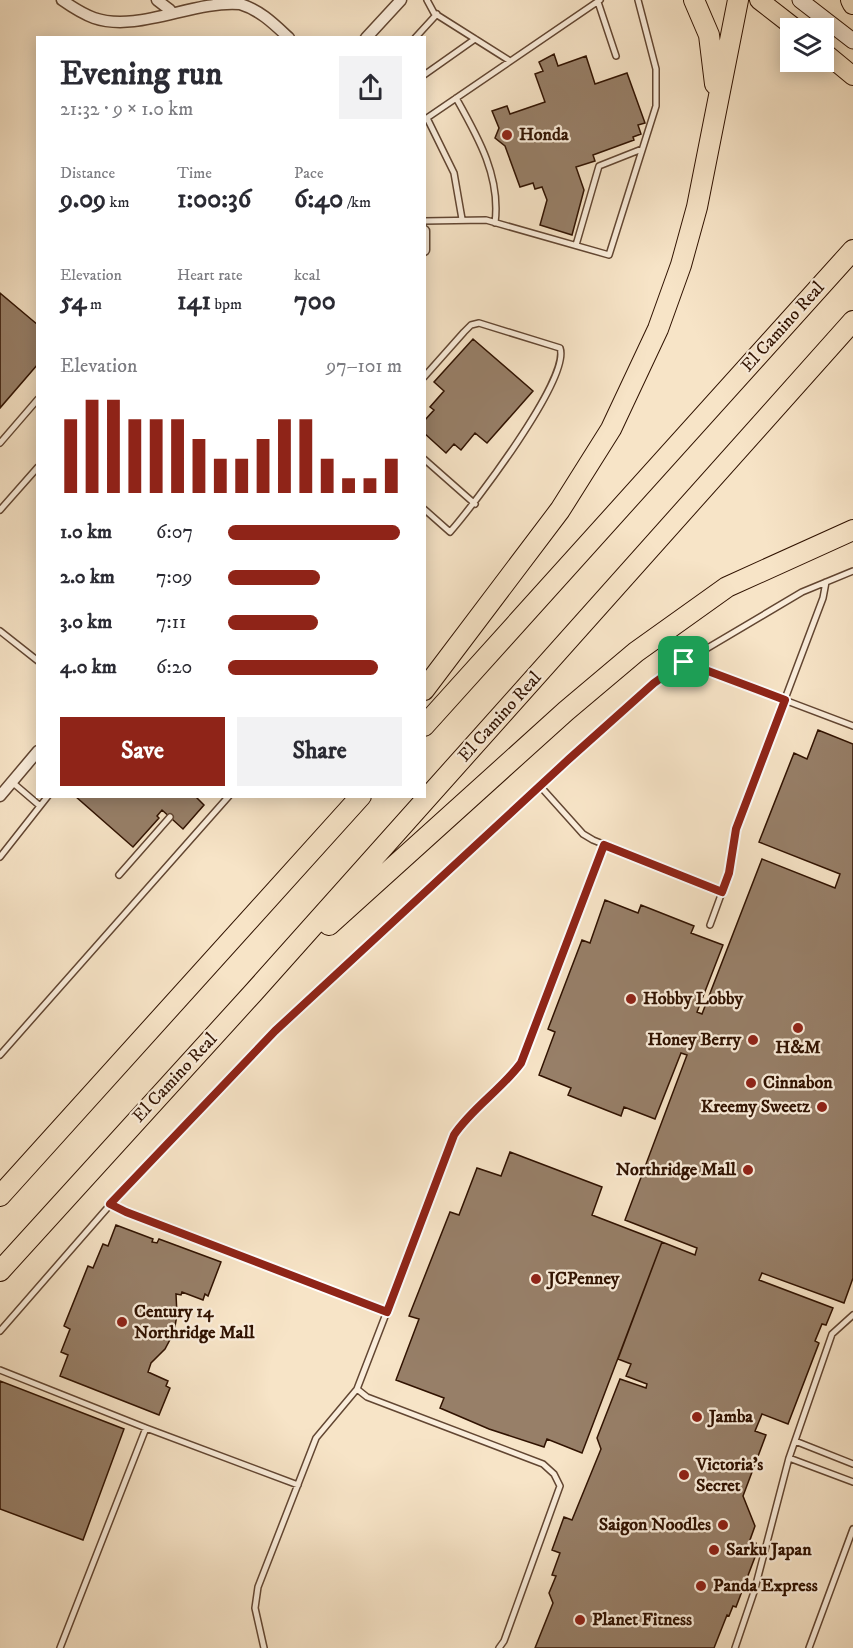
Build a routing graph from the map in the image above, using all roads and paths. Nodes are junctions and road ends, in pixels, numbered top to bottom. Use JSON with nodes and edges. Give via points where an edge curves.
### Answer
{"nodes":[{"id":1,"x":157,"y":0,"type":"edge"},
{"id":2,"x":401,"y":0,"type":"edge"},
{"id":3,"x":427,"y":0,"type":"edge"},
{"id":4,"x":638,"y":0,"type":"edge"},
{"id":5,"x":694,"y":0,"type":"edge"},
{"id":6,"x":738,"y":0,"type":"edge"},
{"id":7,"x":759,"y":0,"type":"edge"},
{"id":8,"x":800,"y":0,"type":"edge"},
{"id":9,"x":599,"y":1,"type":"edge"},
{"id":10,"x":68,"y":2,"type":"edge"},
{"id":11,"x":172,"y":5,"type":"edge"},
{"id":12,"x":437,"y":14,"type":"junction"},
{"id":13,"x":782,"y":18,"type":"edge"},
{"id":14,"x":287,"y":36,"type":"edge"},
{"id":15,"x":368,"y":36,"type":"edge"},
{"id":16,"x":417,"y":36,"type":"edge"},
{"id":17,"x":475,"y":39,"type":"junction"},
{"id":18,"x":853,"y":41,"type":"edge"},
{"id":19,"x":616,"y":56,"type":"dead end"},
{"id":20,"x":834,"y":60,"type":"edge"},
{"id":21,"x":510,"y":61,"type":"junction"},
{"id":22,"x":426,"y":74,"type":"edge"},
{"id":23,"x":853,"y":76,"type":"edge"},
{"id":24,"x":456,"y":98,"type":"junction"},
{"id":25,"x":718,"y":106,"type":"junction"},
{"id":26,"x":426,"y":119,"type":"edge"},
{"id":27,"x":642,"y":149,"type":"junction"},
{"id":28,"x":462,"y":219,"type":"junction"},
{"id":29,"x":426,"y":221,"type":"edge"},
{"id":30,"x":495,"y":222,"type":"junction"},
{"id":31,"x":576,"y":246,"type":"junction"},
{"id":32,"x":853,"y":250,"type":"edge"},
{"id":33,"x":853,"y":321,"type":"edge"},
{"id":34,"x":426,"y":375,"type":"edge"},
{"id":35,"x":36,"y":401,"type":"edge"},
{"id":36,"x":0,"y":443,"type":"edge"},
{"id":37,"x":426,"y":461,"type":"edge"},
{"id":38,"x":36,"y":469,"type":"edge"},
{"id":39,"x":475,"y":504,"type":"junction"},
{"id":40,"x":0,"y":510,"type":"edge"},
{"id":41,"x":426,"y":511,"type":"edge"},
{"id":42,"x":853,"y":530,"type":"edge"},
{"id":43,"x":853,"y":571,"type":"edge"},
{"id":44,"x":826,"y":582,"type":"junction"},
{"id":45,"x":0,"y":631,"type":"edge"},
{"id":46,"x":36,"y":659,"type":"edge"},
{"id":47,"x":684,"y":662,"type":"junction"},
{"id":48,"x":426,"y":687,"type":"edge"},
{"id":49,"x":785,"y":700,"type":"junction"},
{"id":50,"x":426,"y":724,"type":"edge"},
{"id":51,"x":853,"y":726,"type":"edge"},
{"id":52,"x":36,"y":754,"type":"edge"},
{"id":53,"x":12,"y":782,"type":"junction"},
{"id":54,"x":540,"y":786,"type":"junction"},
{"id":55,"x":0,"y":796,"type":"edge"},
{"id":56,"x":46,"y":798,"type":"edge"},
{"id":57,"x":225,"y":798,"type":"edge"},
{"id":58,"x":346,"y":798,"type":"edge"},
{"id":59,"x":358,"y":798,"type":"edge"},
{"id":60,"x":40,"y":806,"type":"junction"},
{"id":61,"x":170,"y":817,"type":"dead end"},
{"id":62,"x":604,"y":845,"type":"junction"},
{"id":63,"x":0,"y":857,"type":"edge"},
{"id":64,"x":291,"y":874,"type":"junction"},
{"id":65,"x":119,"y":875,"type":"dead end"},
{"id":66,"x":722,"y":892,"type":"junction"},
{"id":67,"x":710,"y":925,"type":"dead end"},
{"id":68,"x":254,"y":993,"type":"junction"},
{"id":69,"x":0,"y":1055,"type":"edge"},
{"id":70,"x":0,"y":1196,"type":"edge"},
{"id":71,"x":110,"y":1204,"type":"junction"},
{"id":72,"x":0,"y":1271,"type":"edge"},
{"id":73,"x":387,"y":1312,"type":"junction"},
{"id":74,"x":853,"y":1315,"type":"edge"},
{"id":75,"x":0,"y":1330,"type":"edge"},
{"id":76,"x":0,"y":1370,"type":"edge"},
{"id":77,"x":357,"y":1389,"type":"junction"},
{"id":78,"x":146,"y":1428,"type":"junction"},
{"id":79,"x":795,"y":1441,"type":"junction"},
{"id":80,"x":789,"y":1458,"type":"junction"},
{"id":81,"x":853,"y":1464,"type":"edge"},
{"id":82,"x":853,"y":1482,"type":"edge"},
{"id":83,"x":298,"y":1485,"type":"junction"},
{"id":84,"x":853,"y":1529,"type":"edge"},
{"id":85,"x":60,"y":1648,"type":"edge"},
{"id":86,"x":264,"y":1648,"type":"edge"},
{"id":87,"x":499,"y":1648,"type":"edge"},
{"id":88,"x":735,"y":1648,"type":"edge"},
{"id":89,"x":809,"y":1648,"type":"edge"}],
"edges":[{"from":1,"to":11,"type":"street"},
{"from":2,"to":15,"type":"street"},
{"from":3,"to":12,"type":"lane"},
{"from":4,"to":27,"type":"lane","via":[[656,69],[656,106]]},
{"from":5,"to":25,"type":"highway","via":[[709,35]]},
{"from":6,"to":25,"type":"highway"},
{"from":7,"to":13,"type":"main road"},
{"from":8,"to":18,"type":"main road"},
{"from":9,"to":19,"type":"lane"},
{"from":9,"to":21,"type":"lane"},
{"from":10,"to":11,"type":"street","via":[[95,18],[118,20]]},
{"from":11,"to":14,"type":"street","via":[[240,4],[260,13]]},
{"from":12,"to":16,"type":"lane"},
{"from":12,"to":17,"type":"lane"},
{"from":17,"to":21,"type":"lane"},
{"from":17,"to":22,"type":"lane"},
{"from":20,"to":23,"type":"main road"},
{"from":21,"to":24,"type":"lane"},
{"from":24,"to":26,"type":"lane"},
{"from":24,"to":30,"type":"lane","via":[[490,168]]},
{"from":25,"to":48,"type":"highway","via":[[681,265],[658,329],[611,429],[560,510]]},
{"from":26,"to":28,"type":"lane","via":[[454,173]]},
{"from":27,"to":31,"type":"lane","via":[[599,166]]},
{"from":27,"to":31,"type":"lane","via":[[609,255]]},
{"from":28,"to":29,"type":"lane"},
{"from":28,"to":30,"type":"lane"},
{"from":30,"to":31,"type":"lane"},
{"from":32,"to":50,"type":"highway","name":"El Camino Real"},
{"from":33,"to":68,"type":"highway","name":"El Camino Real"},
{"from":34,"to":39,"type":"lane","via":[[464,332],[479,323],[560,348],[557,374]]},
{"from":35,"to":36,"type":"lane"},
{"from":37,"to":39,"type":"lane"},
{"from":38,"to":40,"type":"lane"},
{"from":39,"to":41,"type":"lane","via":[[450,532]]},
{"from":42,"to":68,"type":"highway","via":[[727,587],[636,652]]},
{"from":43,"to":44,"type":"lane"},
{"from":44,"to":47,"type":"lane","via":[[802,592]]},
{"from":44,"to":49,"type":"lane"},
{"from":45,"to":46,"type":"lane"},
{"from":47,"to":49,"type":"lane"},
{"from":47,"to":54,"type":"lane","via":[[654,683]]},
{"from":49,"to":51,"type":"lane"},
{"from":49,"to":66,"type":"lane","via":[[736,829]]},
{"from":52,"to":53,"type":"street"},
{"from":53,"to":55,"type":"street"},
{"from":53,"to":60,"type":"lane"},
{"from":54,"to":62,"type":"lane","via":[[583,834]]},
{"from":54,"to":71,"type":"lane","via":[[275,1031]]},
{"from":56,"to":60,"type":"lane"},
{"from":57,"to":69,"type":"lane"},
{"from":58,"to":64,"type":"highway"},
{"from":59,"to":64,"type":"highway"},
{"from":60,"to":63,"type":"lane"},
{"from":61,"to":65,"type":"lane"},
{"from":62,"to":66,"type":"lane"},
{"from":62,"to":73,"type":"lane","via":[[521,1063],[454,1135]]},
{"from":64,"to":70,"type":"highway"},
{"from":66,"to":67,"type":"lane"},
{"from":68,"to":72,"type":"highway","name":"El Camino Real"},
{"from":71,"to":73,"type":"lane"},
{"from":71,"to":75,"type":"lane"},
{"from":73,"to":77,"type":"lane"},
{"from":74,"to":79,"type":"lane","via":[[832,1334]]},
{"from":76,"to":78,"type":"lane"},
{"from":77,"to":83,"type":"lane","via":[[316,1437]]},
{"from":77,"to":87,"type":"lane","via":[[367,1397],[543,1464],[554,1474],[560,1486]]},
{"from":78,"to":83,"type":"lane"},
{"from":78,"to":85,"type":"lane"},
{"from":79,"to":80,"type":"lane"},
{"from":79,"to":81,"type":"lane"},
{"from":80,"to":82,"type":"lane"},
{"from":80,"to":88,"type":"lane"},
{"from":83,"to":86,"type":"lane","via":[[258,1587],[255,1608]]},
{"from":84,"to":89,"type":"lane"}]}
